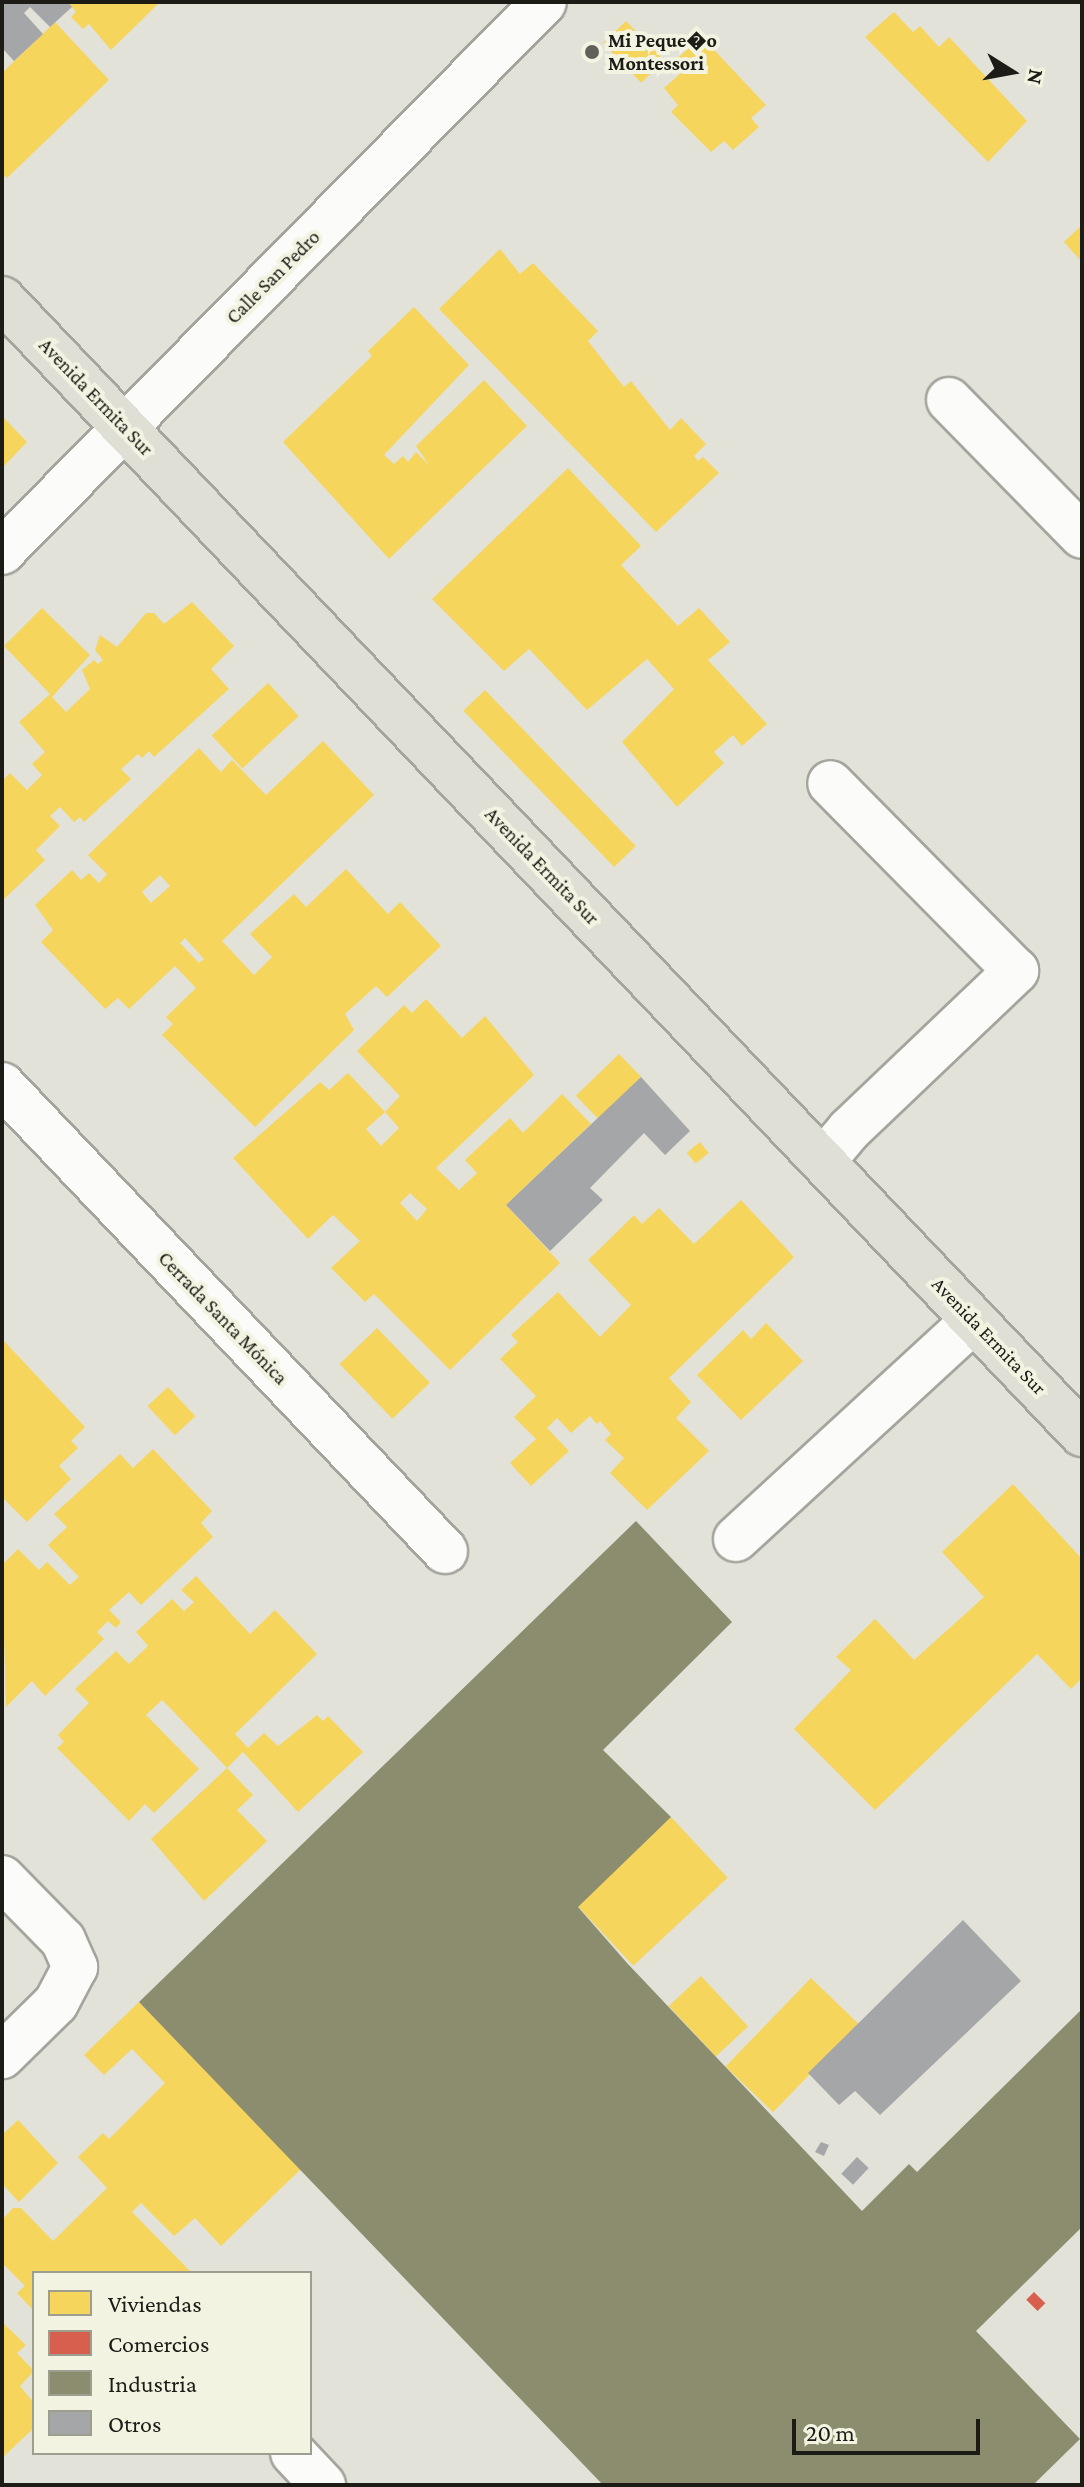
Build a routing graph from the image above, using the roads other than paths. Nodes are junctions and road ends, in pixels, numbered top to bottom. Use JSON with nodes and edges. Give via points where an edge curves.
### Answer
{"nodes":[{"id":1,"x":544,"y":2,"type":"edge"},
{"id":2,"x":2,"y":299,"type":"edge"},
{"id":3,"x":949,"y":400,"type":"dead end"},
{"id":4,"x":125,"y":427,"type":"junction"},
{"id":5,"x":1082,"y":536,"type":"edge"},
{"id":6,"x":2,"y":552,"type":"edge"},
{"id":7,"x":830,"y":783,"type":"dead end"},
{"id":8,"x":2,"y":1085,"type":"edge"},
{"id":9,"x":823,"y":1161,"type":"junction"},
{"id":10,"x":974,"y":1320,"type":"junction"},
{"id":11,"x":1081,"y":1431,"type":"edge"},
{"id":12,"x":736,"y":1539,"type":"dead end"},
{"id":13,"x":445,"y":1551,"type":"dead end"},
{"id":14,"x":2,"y":1878,"type":"edge"},
{"id":15,"x":2,"y":2056,"type":"edge"},
{"id":16,"x":295,"y":2455,"type":"edge"},
{"id":17,"x":323,"y":2485,"type":"edge"}],
"edges":[{"from":1,"to":4,"type":"street","name":"Calle San Pedro"},
{"from":2,"to":4,"type":"main road","name":"Avenida Ermita Sur"},
{"from":3,"to":5,"type":"street"},
{"from":4,"to":6,"type":"street","name":"Calle San Pedro"},
{"from":4,"to":9,"type":"main road","name":"Avenida Ermita Sur"},
{"from":7,"to":9,"type":"street","via":[[1016,971]]},
{"from":8,"to":13,"type":"street","name":"Cerrada Santa Mónica"},
{"from":9,"to":10,"type":"main road","name":"Avenida Ermita Sur"},
{"from":10,"to":11,"type":"main road","name":"Avenida Ermita Sur"},
{"from":10,"to":12,"type":"street"},
{"from":14,"to":15,"type":"street","via":[[63,1940],[75,1967],[56,2003]]},
{"from":16,"to":17,"type":"street"}]}
